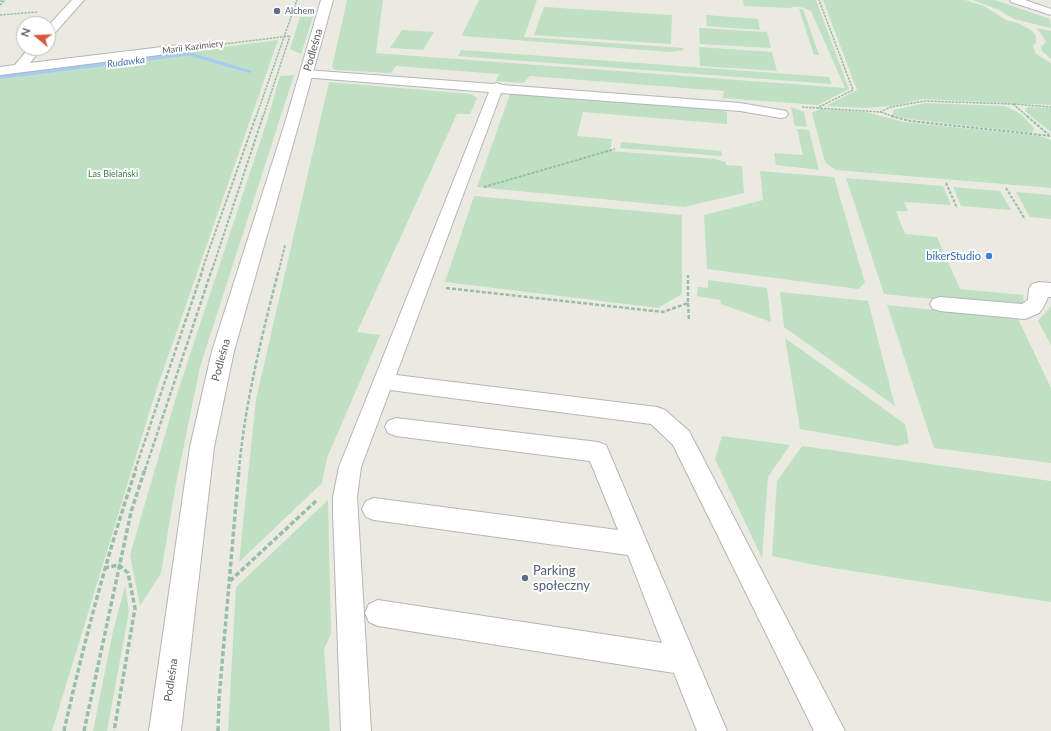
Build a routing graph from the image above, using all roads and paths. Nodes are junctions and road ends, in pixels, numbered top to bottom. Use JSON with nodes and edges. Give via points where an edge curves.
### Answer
{"nodes":[{"id":1,"x":5,"y":0,"type":"edge"},
{"id":2,"x":78,"y":0,"type":"edge"},
{"id":3,"x":297,"y":0,"type":"edge"},
{"id":4,"x":327,"y":0,"type":"edge"},
{"id":5,"x":819,"y":0,"type":"edge"},
{"id":6,"x":1015,"y":0,"type":"edge"},
{"id":7,"x":0,"y":1,"type":"edge"},
{"id":8,"x":0,"y":5,"type":"edge"},
{"id":9,"x":38,"y":12,"type":"dead end"},
{"id":10,"x":1051,"y":12,"type":"edge"},
{"id":11,"x":0,"y":15,"type":"edge"},
{"id":12,"x":56,"y":24,"type":"edge"},
{"id":13,"x":292,"y":29,"type":"dead end"},
{"id":14,"x":290,"y":36,"type":"junction"},
{"id":15,"x":284,"y":37,"type":"junction"},
{"id":16,"x":186,"y":48,"type":"joint"},
{"id":17,"x":29,"y":56,"type":"edge"},
{"id":18,"x":18,"y":69,"type":"junction"},
{"id":19,"x":0,"y":71,"type":"edge"},
{"id":20,"x":306,"y":74,"type":"junction"},
{"id":21,"x":497,"y":87,"type":"junction"},
{"id":22,"x":1013,"y":104,"type":"junction"},
{"id":23,"x":1051,"y":107,"type":"edge"},
{"id":24,"x":806,"y":108,"type":"dead end"},
{"id":25,"x":817,"y":108,"type":"junction"},
{"id":26,"x":880,"y":112,"type":"junction"},
{"id":27,"x":781,"y":114,"type":"dead end"},
{"id":28,"x":1050,"y":136,"type":"edge"},
{"id":29,"x":615,"y":149,"type":"dead end"},
{"id":30,"x":946,"y":183,"type":"dead end"},
{"id":31,"x":1006,"y":188,"type":"dead end"},
{"id":32,"x":479,"y":189,"type":"dead end"},
{"id":33,"x":957,"y":208,"type":"dead end"},
{"id":34,"x":1025,"y":219,"type":"dead end"},
{"id":35,"x":286,"y":241,"type":"dead end"},
{"id":36,"x":688,"y":275,"type":"dead end"},
{"id":37,"x":444,"y":288,"type":"dead end"},
{"id":38,"x":1051,"y":290,"type":"edge"},
{"id":39,"x":688,"y":303,"type":"junction"},
{"id":40,"x":940,"y":304,"type":"dead end"},
{"id":41,"x":689,"y":321,"type":"dead end"},
{"id":42,"x":382,"y":381,"type":"junction"},
{"id":43,"x":396,"y":427,"type":"dead end"},
{"id":44,"x":347,"y":482,"type":"junction"},
{"id":45,"x":374,"y":509,"type":"dead end"},
{"id":46,"x":635,"y":544,"type":"junction"},
{"id":47,"x":119,"y":565,"type":"junction"},
{"id":48,"x":104,"y":568,"type":"junction"},
{"id":49,"x":230,"y":582,"type":"junction"},
{"id":50,"x":378,"y":613,"type":"dead end"},
{"id":51,"x":683,"y":660,"type":"junction"},
{"id":52,"x":64,"y":731,"type":"edge"},
{"id":53,"x":84,"y":731,"type":"edge"},
{"id":54,"x":114,"y":731,"type":"edge"},
{"id":55,"x":164,"y":731,"type":"edge"},
{"id":56,"x":218,"y":731,"type":"edge"},
{"id":57,"x":356,"y":731,"type":"edge"},
{"id":58,"x":712,"y":731,"type":"edge"},
{"id":59,"x":830,"y":731,"type":"edge"}],
"edges":[{"from":1,"to":7,"type":"path"},
{"from":1,"to":8,"type":"path"},
{"from":2,"to":12,"type":"street"},
{"from":3,"to":15,"type":"path"},
{"from":4,"to":20,"type":"street","name":"Podleśna"},
{"from":5,"to":25,"type":"path","via":[[853,90]]},
{"from":6,"to":10,"type":"lane"},
{"from":9,"to":11,"type":"path"},
{"from":13,"to":14,"type":"path"},
{"from":14,"to":15,"type":"path","name":"Marii Kazimiery"},
{"from":14,"to":47,"type":"path","via":[[131,512]]},
{"from":15,"to":16,"type":"path","name":"Marii Kazimiery"},
{"from":15,"to":48,"type":"path","via":[[217,226]]},
{"from":16,"to":18,"type":"street","name":"Marii Kazimiery"},
{"from":17,"to":18,"type":"street"},
{"from":18,"to":19,"type":"street","name":"Marii Kazimiery"},
{"from":20,"to":21,"type":"lane"},
{"from":20,"to":55,"type":"street","name":"Podleśna","via":[[216,381],[198,476]]},
{"from":21,"to":27,"type":"lane","via":[[740,107]]},
{"from":21,"to":42,"type":"lane"},
{"from":22,"to":23,"type":"path"},
{"from":22,"to":26,"type":"path","via":[[924,101],[891,107]]},
{"from":22,"to":28,"type":"path"},
{"from":24,"to":25,"type":"path"},
{"from":25,"to":26,"type":"path"},
{"from":26,"to":28,"type":"path","via":[[910,121]]},
{"from":29,"to":32,"type":"path"},
{"from":30,"to":33,"type":"path"},
{"from":31,"to":34,"type":"path"},
{"from":35,"to":49,"type":"path","via":[[248,402],[238,474]]},
{"from":36,"to":39,"type":"path"},
{"from":37,"to":39,"type":"path","via":[[663,312]]},
{"from":38,"to":40,"type":"street","via":[[1039,289],[1039,299],[1025,312]]},
{"from":39,"to":41,"type":"path"},
{"from":42,"to":44,"type":"lane","via":[[354,452]]},
{"from":42,"to":59,"type":"lane","via":[[657,416],[681,438]]},
{"from":43,"to":46,"type":"lane","via":[[598,452]]},
{"from":44,"to":49,"type":"path","via":[[332,488],[319,498]]},
{"from":44,"to":57,"type":"lane","via":[[345,513]]},
{"from":45,"to":46,"type":"lane"},
{"from":46,"to":51,"type":"lane"},
{"from":47,"to":48,"type":"path"},
{"from":47,"to":53,"type":"path"},
{"from":47,"to":54,"type":"path","via":[[128,573],[135,608]]},
{"from":48,"to":52,"type":"path"},
{"from":49,"to":56,"type":"path"},
{"from":50,"to":51,"type":"lane"},
{"from":51,"to":58,"type":"lane"}]}
